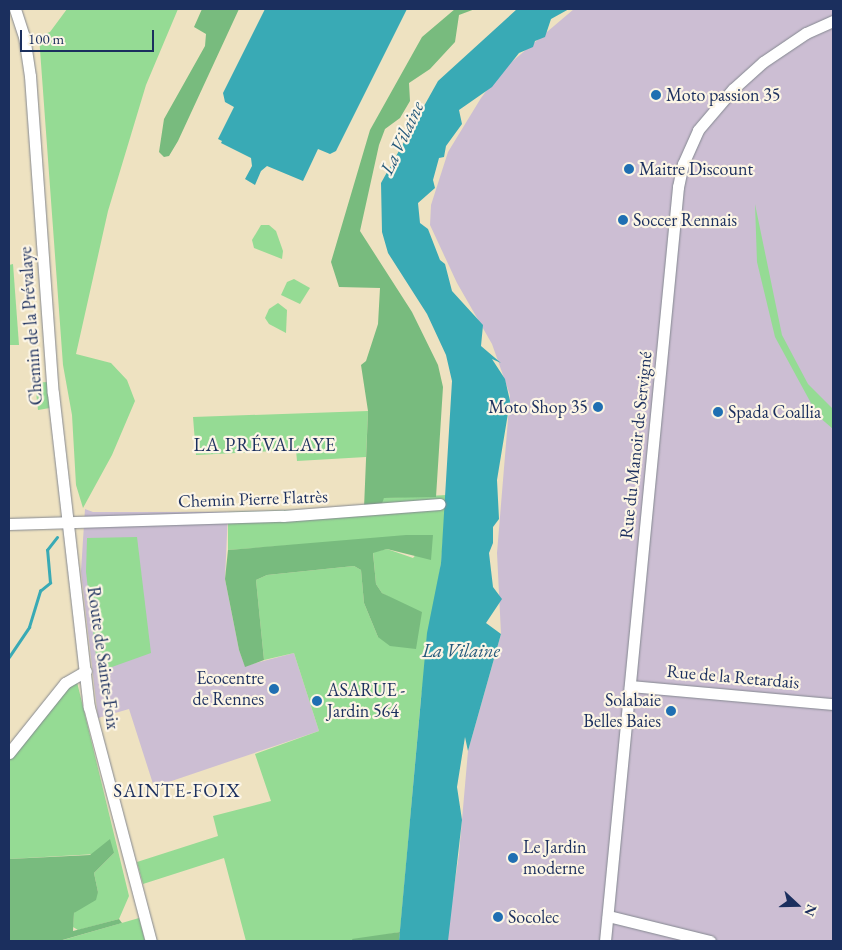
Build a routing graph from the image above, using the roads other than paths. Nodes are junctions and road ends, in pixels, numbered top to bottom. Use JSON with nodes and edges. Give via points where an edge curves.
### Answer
{"nodes":[{"id":1,"x":20,"y":11,"type":"edge"},
{"id":2,"x":833,"y":21,"type":"edge"},
{"id":3,"x":440,"y":504,"type":"dead end"},
{"id":4,"x":67,"y":522,"type":"junction"},
{"id":5,"x":9,"y":524,"type":"edge"},
{"id":6,"x":86,"y":671,"type":"junction"},
{"id":7,"x":630,"y":686,"type":"junction"},
{"id":8,"x":833,"y":704,"type":"edge"},
{"id":9,"x":9,"y":753,"type":"edge"},
{"id":10,"x":608,"y":916,"type":"junction"},
{"id":11,"x":151,"y":941,"type":"edge"},
{"id":12,"x":605,"y":941,"type":"edge"},
{"id":13,"x":710,"y":941,"type":"edge"}],
"edges":[{"from":1,"to":4,"type":"street","name":"Chemin de la Prévalaye","via":[[30,76],[53,393]]},
{"from":2,"to":7,"type":"street","name":"Rue du Manoir de Servigné","via":[[806,33],[763,62],[733,89],[698,130],[683,164],[678,187]]},
{"from":3,"to":4,"type":"street","name":"Chemin Pierre Flatrès","via":[[282,516]]},
{"from":4,"to":5,"type":"street","name":"Chemin Pierre Flatrès"},
{"from":4,"to":6,"type":"street","name":"Route de Sainte-Foix"},
{"from":6,"to":9,"type":"street","via":[[64,683]]},
{"from":6,"to":11,"type":"street","name":"Route de Sainte-Foix","via":[[89,707]]},
{"from":7,"to":8,"type":"street","name":"Rue de la Retardais"},
{"from":7,"to":10,"type":"street","name":"Rue du Manoir de Servigné"},
{"from":10,"to":12,"type":"street","name":"Rue du Manoir de Servigné"},
{"from":10,"to":13,"type":"street"}]}
